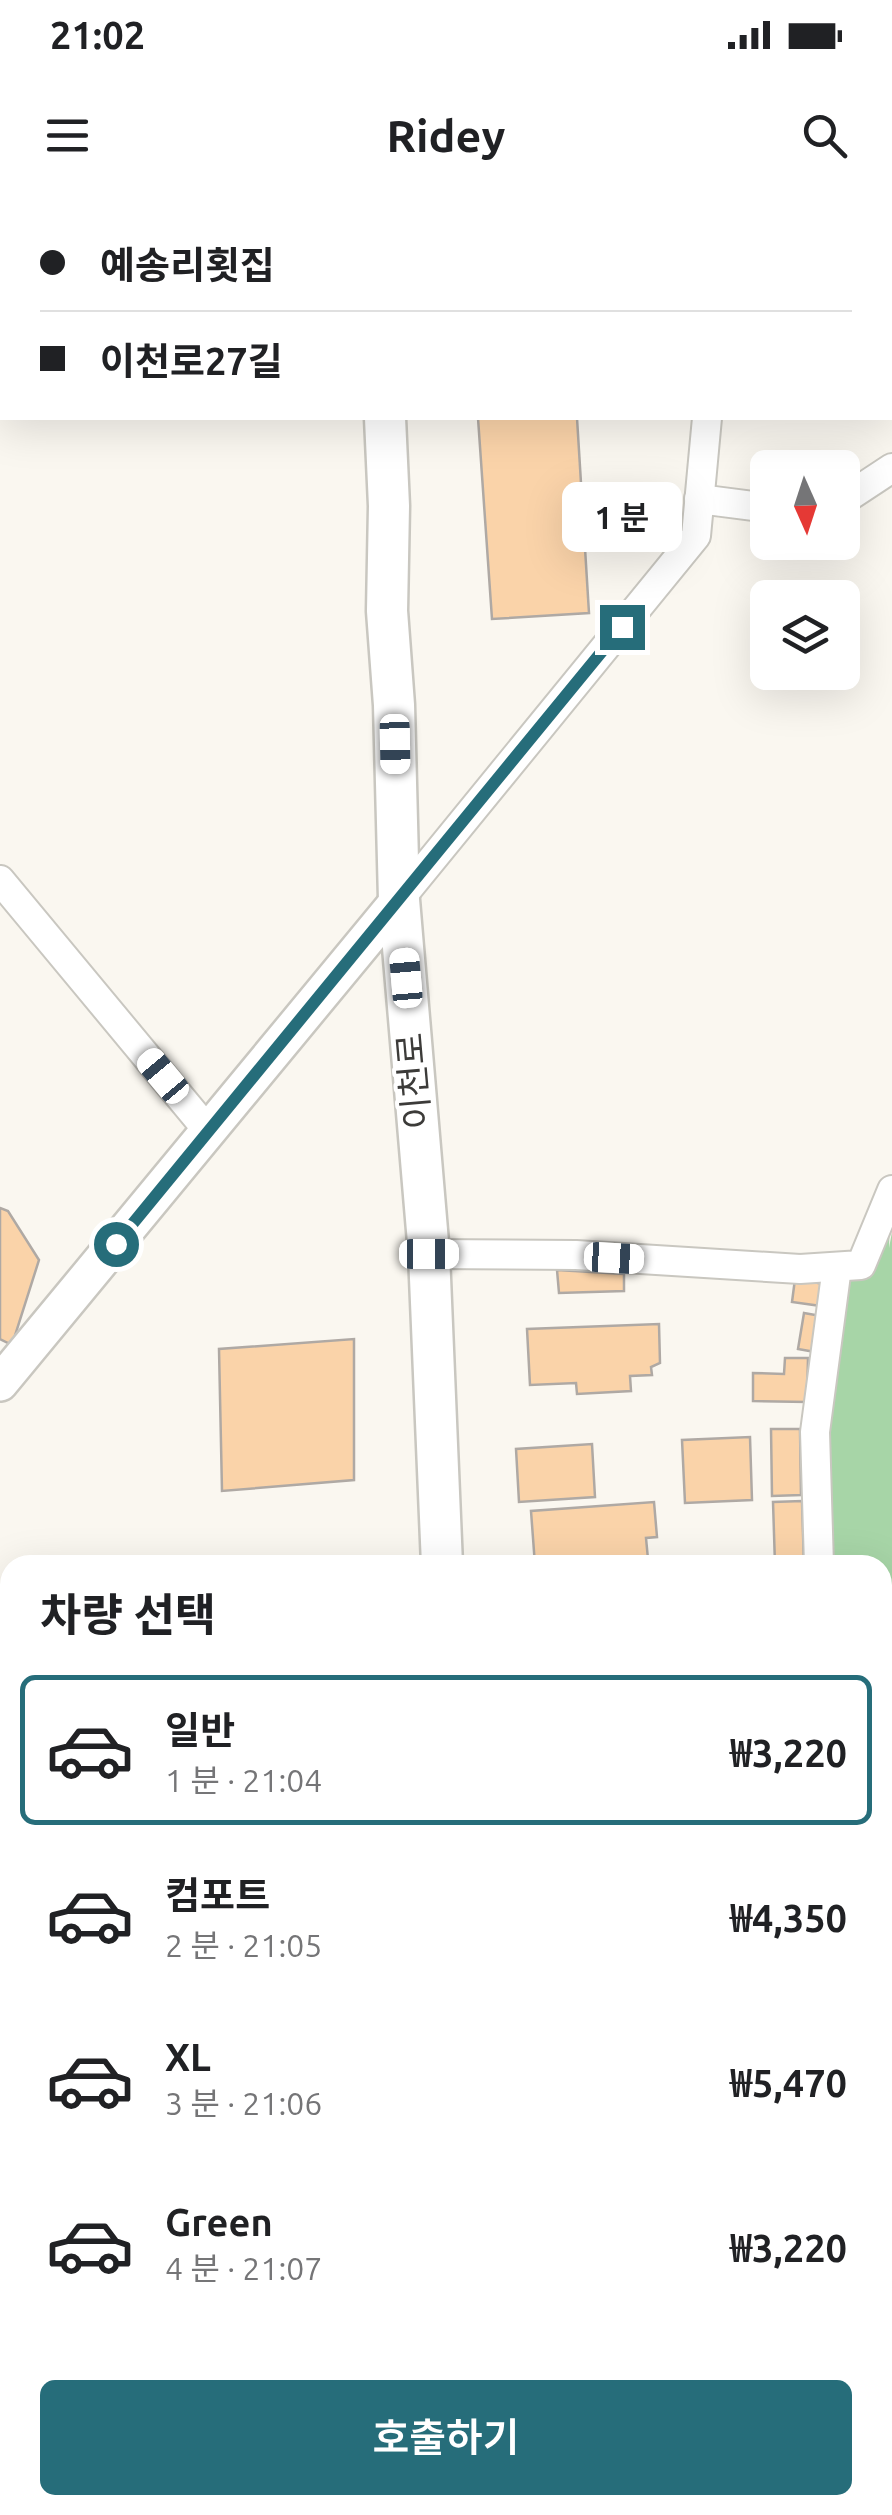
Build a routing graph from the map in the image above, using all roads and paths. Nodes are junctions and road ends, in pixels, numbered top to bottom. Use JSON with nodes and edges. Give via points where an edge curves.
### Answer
{"nodes":[{"id":1,"x":385,"y":420,"type":"edge"},
{"id":2,"x":707,"y":420,"type":"edge"},
{"id":3,"x":892,"y":468,"type":"edge"},
{"id":4,"x":860,"y":489,"type":"edge"},
{"id":5,"x":699,"y":499,"type":"junction"},
{"id":6,"x":750,"y":506,"type":"edge"},
{"id":7,"x":0,"y":880,"type":"edge"},
{"id":8,"x":399,"y":900,"type":"junction"},
{"id":9,"x":210,"y":1132,"type":"junction"},
{"id":10,"x":892,"y":1190,"type":"edge"},
{"id":11,"x":429,"y":1254,"type":"junction"},
{"id":12,"x":837,"y":1267,"type":"junction"},
{"id":13,"x":0,"y":1384,"type":"edge"},
{"id":14,"x":442,"y":1555,"type":"edge"},
{"id":15,"x":819,"y":1555,"type":"edge"}],
"edges":[{"from":1,"to":8,"type":"main road","name":"이천로"},
{"from":2,"to":5,"type":"street"},
{"from":3,"to":4,"type":"street"},
{"from":5,"to":6,"type":"street"},
{"from":5,"to":8,"type":"street","via":[[696,536]]},
{"from":7,"to":9,"type":"street"},
{"from":8,"to":9,"type":"street"},
{"from":8,"to":11,"type":"main road","name":"이천로"},
{"from":9,"to":13,"type":"street"},
{"from":10,"to":12,"type":"street","via":[[861,1265]]},
{"from":11,"to":12,"type":"street"},
{"from":11,"to":14,"type":"main road","name":"이천로"},
{"from":12,"to":15,"type":"street","via":[[814,1432]]}]}
